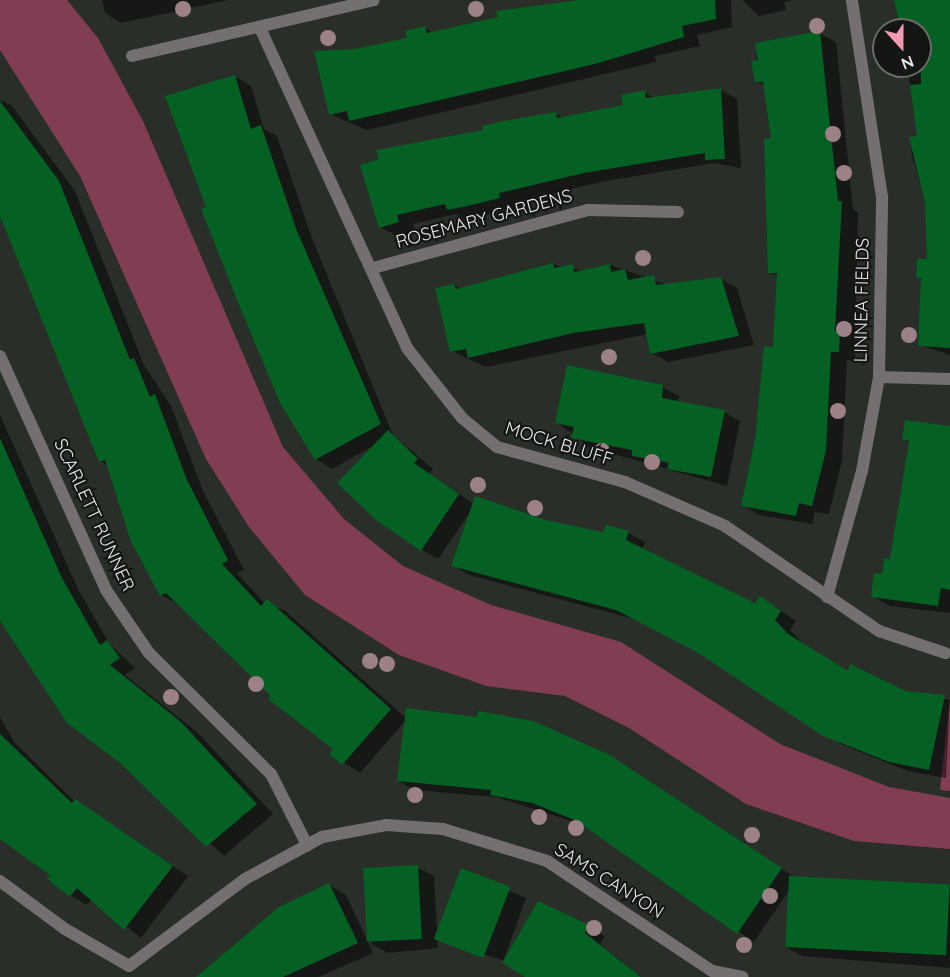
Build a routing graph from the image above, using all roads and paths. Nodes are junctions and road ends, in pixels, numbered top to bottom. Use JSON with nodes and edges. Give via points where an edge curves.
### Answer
{"nodes":[{"id":1,"x":374,"y":0,"type":"edge"},
{"id":2,"x":852,"y":0,"type":"edge"},
{"id":3,"x":260,"y":28,"type":"junction"},
{"id":4,"x":132,"y":56,"type":"dead end"},
{"id":5,"x":678,"y":212,"type":"dead end"},
{"id":6,"x":373,"y":268,"type":"junction"},
{"id":7,"x":0,"y":356,"type":"edge"},
{"id":8,"x":879,"y":377,"type":"junction"},
{"id":9,"x":950,"y":379,"type":"edge"},
{"id":10,"x":827,"y":597,"type":"junction"},
{"id":11,"x":945,"y":652,"type":"dead end"},
{"id":12,"x":307,"y":845,"type":"junction"},
{"id":13,"x":0,"y":880,"type":"edge"},
{"id":14,"x":742,"y":977,"type":"edge"}],
"edges":[{"from":1,"to":3,"type":"street"},
{"from":2,"to":8,"type":"street","name":"LINNEA FIELDS","via":[[882,197]]},
{"from":3,"to":4,"type":"street"},
{"from":3,"to":6,"type":"street","name":"MOCK BLUFF"},
{"from":5,"to":6,"type":"street","name":"ROSEMARY GARDENS","via":[[588,210]]},
{"from":6,"to":10,"type":"street","name":"MOCK BLUFF","via":[[407,348],[429,380],[497,447],[625,482],[725,526]]},
{"from":7,"to":12,"type":"street","name":"SCARLETT RUNNER","via":[[106,590],[150,653],[271,774]]},
{"from":8,"to":9,"type":"street"},
{"from":8,"to":10,"type":"street","name":"LINNEA FIELDS","via":[[862,471]]},
{"from":10,"to":11,"type":"street","name":"MOCK BLUFF","via":[[879,631]]},
{"from":12,"to":13,"type":"street","name":"SAMS CANYON","via":[[245,879],[129,966],[65,928]]},
{"from":12,"to":14,"type":"street","name":"SAMS CANYON","via":[[386,825],[443,829],[547,861],[712,971]]}]}
